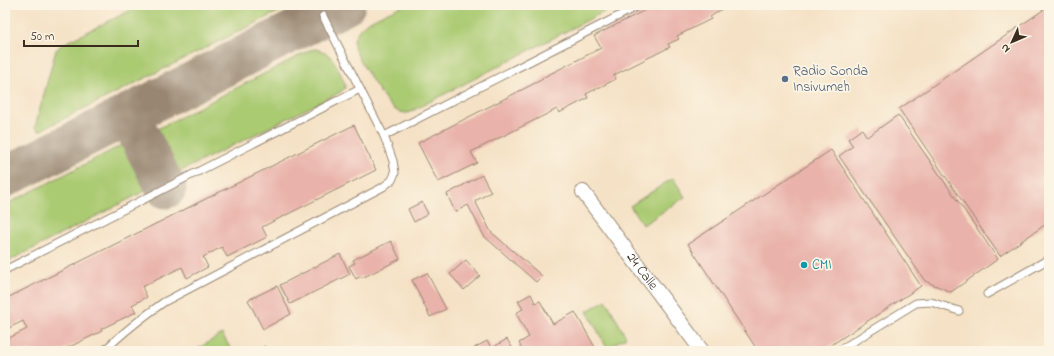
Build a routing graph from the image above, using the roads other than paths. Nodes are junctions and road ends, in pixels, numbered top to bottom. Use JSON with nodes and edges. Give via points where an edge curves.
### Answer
{"nodes":[{"id":1,"x":640,"y":5,"type":"edge"},
{"id":2,"x":323,"y":16,"type":"dead end"},
{"id":3,"x":360,"y":89,"type":"junction"},
{"id":4,"x":384,"y":136,"type":"junction"},
{"id":5,"x":583,"y":192,"type":"dead end"},
{"id":6,"x":1049,"y":259,"type":"edge"},
{"id":7,"x":5,"y":270,"type":"edge"},
{"id":8,"x":988,"y":294,"type":"dead end"},
{"id":9,"x":959,"y":311,"type":"dead end"},
{"id":10,"x":104,"y":351,"type":"edge"},
{"id":11,"x":702,"y":351,"type":"edge"},
{"id":12,"x":838,"y":351,"type":"edge"}],
"edges":[{"from":1,"to":4,"type":"lane"},
{"from":2,"to":3,"type":"lane"},
{"from":3,"to":4,"type":"lane"},
{"from":3,"to":7,"type":"lane"},
{"from":4,"to":10,"type":"lane","via":[[395,173],[392,180],[383,187],[164,302]]},
{"from":5,"to":11,"type":"street","name":"24 Calle"},
{"from":6,"to":8,"type":"lane"},
{"from":9,"to":12,"type":"lane","via":[[931,302],[916,303]]}]}
